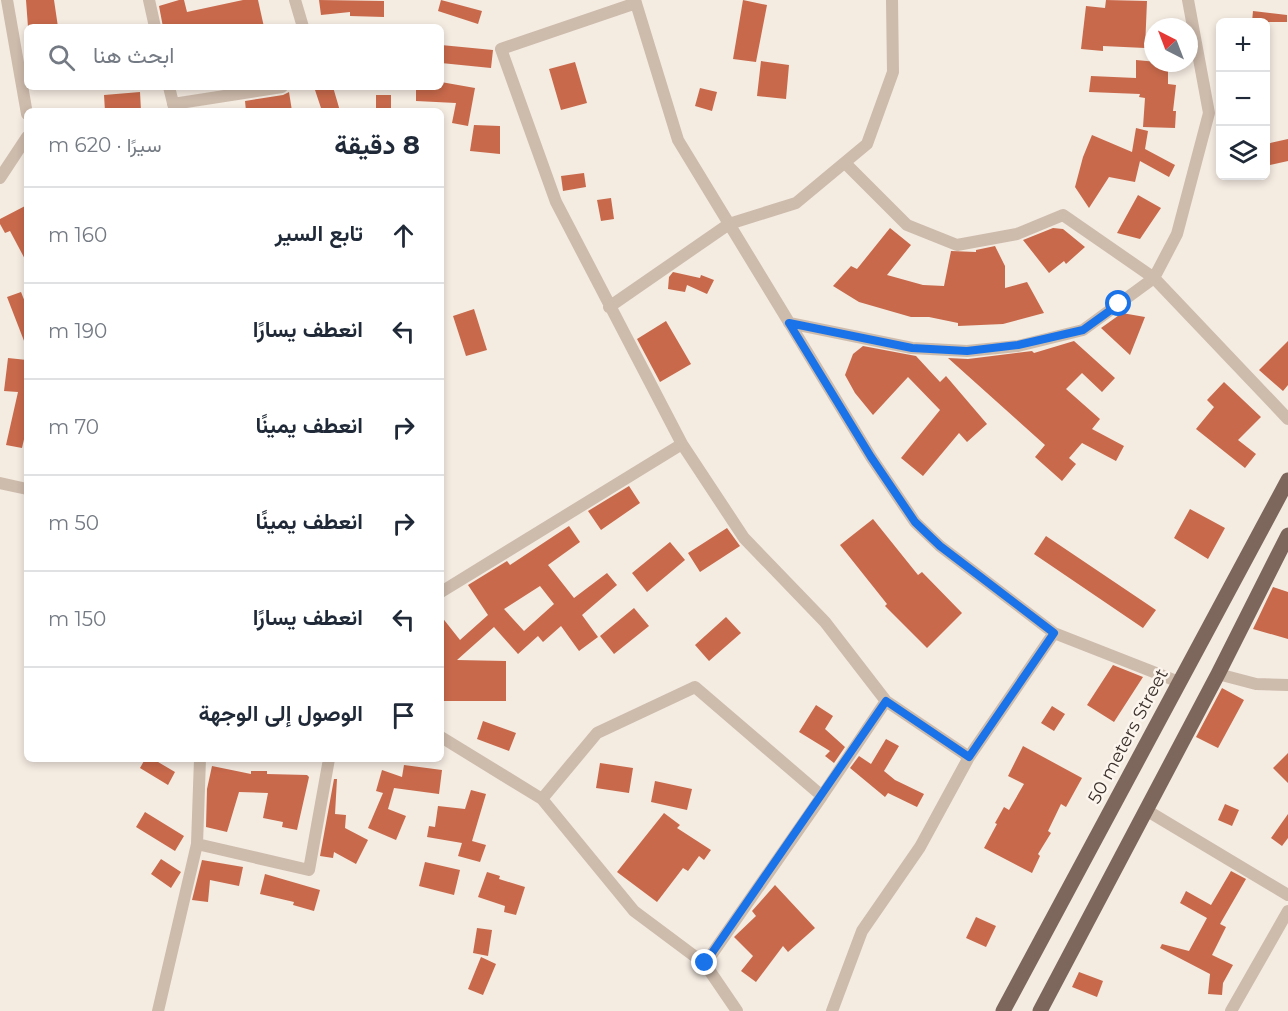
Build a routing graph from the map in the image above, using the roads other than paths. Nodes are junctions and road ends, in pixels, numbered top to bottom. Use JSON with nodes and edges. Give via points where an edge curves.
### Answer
{"nodes":[{"id":1,"x":7,"y":0,"type":"edge"},
{"id":2,"x":149,"y":0,"type":"edge"},
{"id":3,"x":295,"y":0,"type":"edge"},
{"id":4,"x":892,"y":0,"type":"edge"},
{"id":5,"x":1188,"y":0,"type":"edge"},
{"id":6,"x":635,"y":1,"type":"edge"},
{"id":7,"x":154,"y":24,"type":"edge"},
{"id":8,"x":302,"y":24,"type":"edge"},
{"id":9,"x":170,"y":90,"type":"edge"},
{"id":10,"x":267,"y":90,"type":"edge"},
{"id":11,"x":26,"y":108,"type":"edge"},
{"id":12,"x":174,"y":108,"type":"edge"},
{"id":13,"x":24,"y":142,"type":"edge"},
{"id":14,"x":845,"y":163,"type":"junction"},
{"id":15,"x":0,"y":178,"type":"edge"},
{"id":16,"x":729,"y":224,"type":"junction"},
{"id":17,"x":1154,"y":278,"type":"junction"},
{"id":18,"x":609,"y":307,"type":"junction"},
{"id":19,"x":789,"y":323,"type":"junction"},
{"id":20,"x":1288,"y":419,"type":"edge"},
{"id":21,"x":682,"y":444,"type":"junction"},
{"id":22,"x":1288,"y":480,"type":"edge"},
{"id":23,"x":0,"y":483,"type":"edge"},
{"id":24,"x":24,"y":488,"type":"edge"},
{"id":25,"x":1288,"y":535,"type":"edge"},
{"id":26,"x":444,"y":590,"type":"edge"},
{"id":27,"x":1054,"y":633,"type":"junction"},
{"id":28,"x":1218,"y":674,"type":"junction"},
{"id":29,"x":1179,"y":682,"type":"junction"},
{"id":30,"x":1288,"y":685,"type":"edge"},
{"id":31,"x":886,"y":701,"type":"junction"},
{"id":32,"x":444,"y":739,"type":"edge"},
{"id":33,"x":969,"y":757,"type":"junction"},
{"id":34,"x":200,"y":762,"type":"edge"},
{"id":35,"x":328,"y":762,"type":"edge"},
{"id":36,"x":822,"y":796,"type":"junction"},
{"id":37,"x":542,"y":799,"type":"junction"},
{"id":38,"x":1146,"y":810,"type":"junction"},
{"id":39,"x":197,"y":844,"type":"junction"},
{"id":40,"x":1288,"y":895,"type":"edge"},
{"id":41,"x":1288,"y":911,"type":"edge"},
{"id":42,"x":705,"y":963,"type":"junction"},
{"id":43,"x":158,"y":1011,"type":"edge"},
{"id":44,"x":737,"y":1011,"type":"edge"},
{"id":45,"x":832,"y":1011,"type":"edge"},
{"id":46,"x":1003,"y":1011,"type":"edge"},
{"id":47,"x":1040,"y":1011,"type":"edge"},
{"id":48,"x":1231,"y":1011,"type":"edge"}],
"edges":[{"from":1,"to":11,"type":"street"},
{"from":2,"to":7,"type":"street"},
{"from":3,"to":8,"type":"street"},
{"from":4,"to":14,"type":"street","via":[[893,72],[867,144]]},
{"from":5,"to":17,"type":"street","via":[[1209,113],[1177,234]]},
{"from":6,"to":16,"type":"street","via":[[678,140]]},
{"from":6,"to":18,"type":"street","via":[[501,50],[556,202]]},
{"from":9,"to":12,"type":"street"},
{"from":10,"to":12,"type":"street"},
{"from":13,"to":15,"type":"street"},
{"from":14,"to":16,"type":"street","via":[[796,203]]},
{"from":14,"to":17,"type":"street","via":[[907,225],[957,245],[1017,234],[1063,215]]},
{"from":16,"to":18,"type":"street"},
{"from":16,"to":19,"type":"street"},
{"from":17,"to":19,"type":"street","via":[[1083,330],[1018,345],[967,351],[912,348]]},
{"from":17,"to":20,"type":"street"},
{"from":18,"to":21,"type":"street"},
{"from":19,"to":27,"type":"street","via":[[915,522],[940,546]]},
{"from":21,"to":26,"type":"street"},
{"from":21,"to":31,"type":"street","via":[[744,538],[825,622]]},
{"from":22,"to":29,"type":"main road","name":"50 meters Street"},
{"from":23,"to":24,"type":"street"},
{"from":25,"to":28,"type":"main road"},
{"from":27,"to":29,"type":"street"},
{"from":27,"to":33,"type":"street"},
{"from":28,"to":30,"type":"street","via":[[1256,684]]},
{"from":28,"to":38,"type":"main road"},
{"from":29,"to":46,"type":"main road","name":"50 meters Street"},
{"from":31,"to":33,"type":"street"},
{"from":31,"to":36,"type":"street"},
{"from":32,"to":37,"type":"street"},
{"from":33,"to":45,"type":"street","via":[[920,847],[862,931]]},
{"from":34,"to":39,"type":"street"},
{"from":35,"to":39,"type":"street","via":[[309,870]]},
{"from":36,"to":37,"type":"street","via":[[695,687],[597,733]]},
{"from":36,"to":42,"type":"street"},
{"from":37,"to":42,"type":"street","via":[[634,911]]},
{"from":38,"to":40,"type":"street"},
{"from":38,"to":47,"type":"main road"},
{"from":39,"to":43,"type":"street"},
{"from":41,"to":48,"type":"street"},
{"from":42,"to":44,"type":"street"}]}
